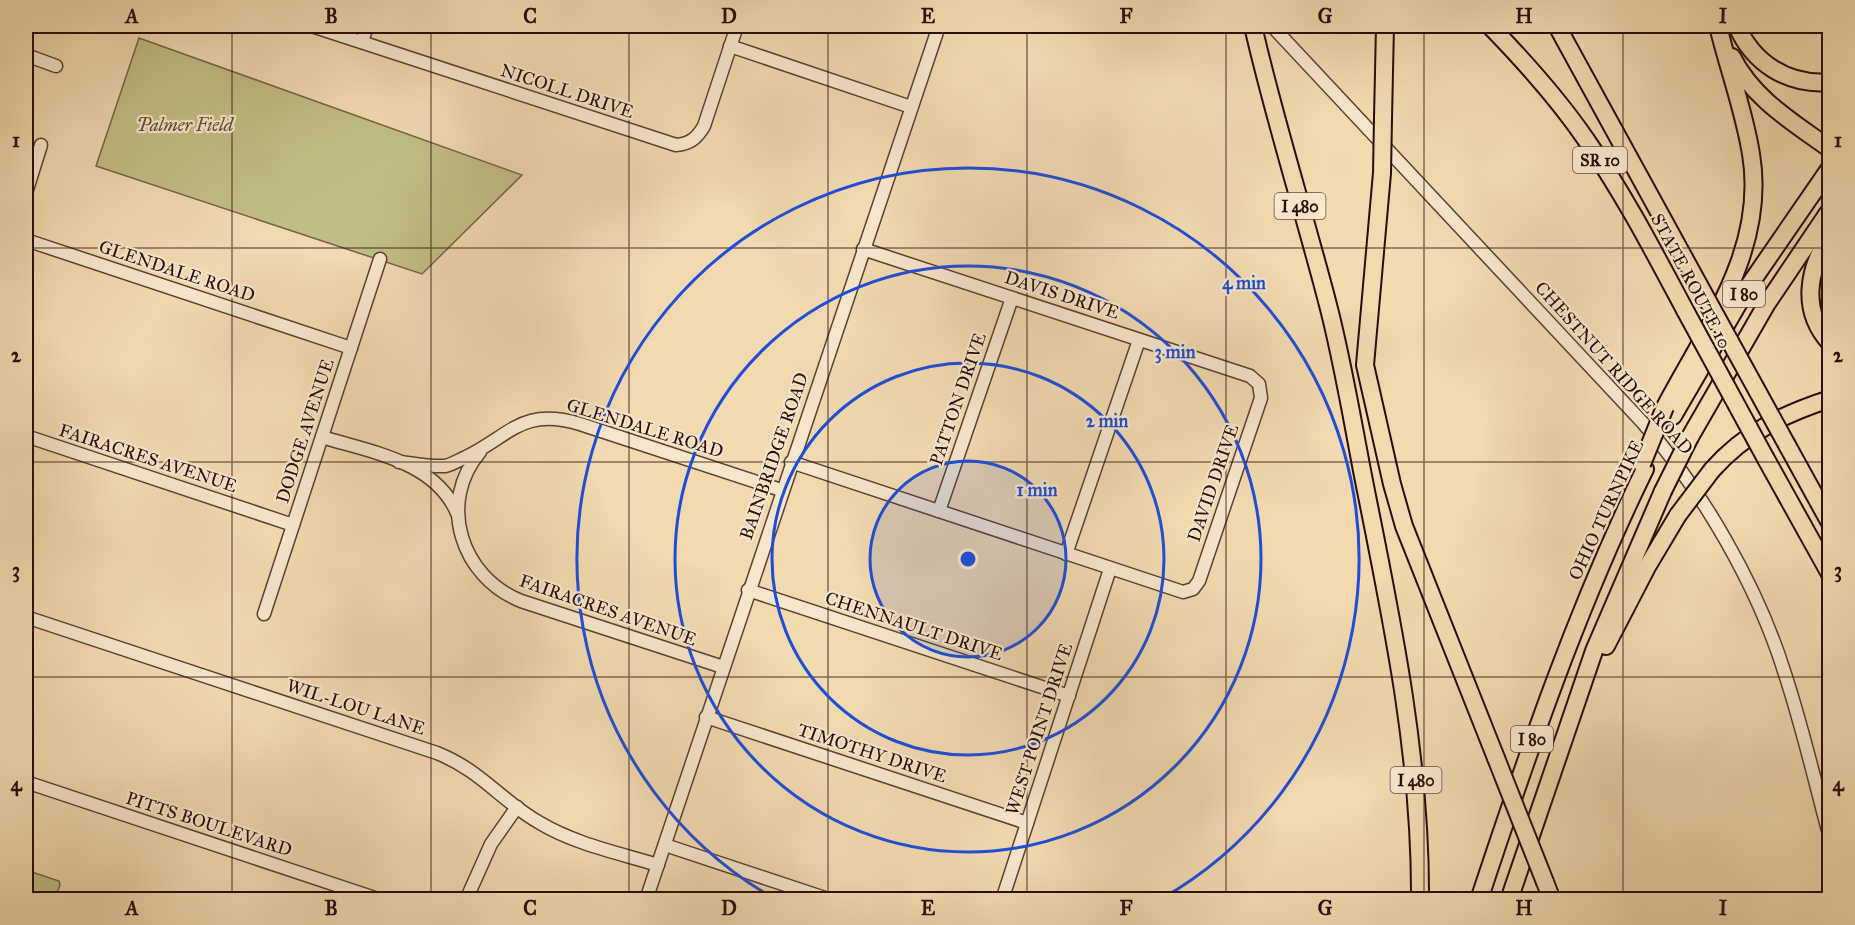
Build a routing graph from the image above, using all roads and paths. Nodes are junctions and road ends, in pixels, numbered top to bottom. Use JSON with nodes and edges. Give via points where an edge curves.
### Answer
{"nodes":[{"id":1,"x":312,"y":26,"type":"edge"},
{"id":2,"x":367,"y":26,"type":"edge"},
{"id":3,"x":737,"y":26,"type":"edge"},
{"id":4,"x":939,"y":26,"type":"edge"},
{"id":5,"x":1272,"y":26,"type":"edge"},
{"id":6,"x":1385,"y":26,"type":"edge"},
{"id":7,"x":1490,"y":26,"type":"edge"},
{"id":8,"x":1557,"y":26,"type":"edge"},
{"id":9,"x":1719,"y":26,"type":"edge"},
{"id":10,"x":1729,"y":26,"type":"edge"},
{"id":11,"x":1737,"y":26,"type":"edge"},
{"id":12,"x":1254,"y":30,"type":"edge"},
{"id":13,"x":362,"y":42,"type":"junction"},
{"id":14,"x":730,"y":46,"type":"junction"},
{"id":15,"x":26,"y":55,"type":"edge"},
{"id":16,"x":56,"y":66,"type":"dead end"},
{"id":17,"x":1830,"y":82,"type":"edge"},
{"id":18,"x":911,"y":107,"type":"junction"},
{"id":19,"x":1830,"y":142,"type":"edge"},
{"id":20,"x":42,"y":145,"type":"dead end"},
{"id":21,"x":1830,"y":149,"type":"edge"},
{"id":22,"x":1826,"y":172,"type":"edge"},
{"id":23,"x":26,"y":194,"type":"edge"},
{"id":24,"x":1830,"y":210,"type":"edge"},
{"id":25,"x":1830,"y":235,"type":"edge"},
{"id":26,"x":26,"y":240,"type":"edge"},
{"id":27,"x":863,"y":249,"type":"junction"},
{"id":28,"x":380,"y":260,"type":"dead end"},
{"id":29,"x":1012,"y":298,"type":"junction"},
{"id":30,"x":1138,"y":339,"type":"junction"},
{"id":31,"x":1830,"y":343,"type":"edge"},
{"id":32,"x":351,"y":348,"type":"junction"},
{"id":33,"x":1250,"y":376,"type":"joint"},
{"id":34,"x":1830,"y":399,"type":"edge"},
{"id":35,"x":1669,"y":412,"type":"junction"},
{"id":36,"x":26,"y":436,"type":"edge"},
{"id":37,"x":322,"y":436,"type":"junction"},
{"id":38,"x":482,"y":449,"type":"junction"},
{"id":39,"x":399,"y":462,"type":"junction"},
{"id":40,"x":791,"y":462,"type":"junction"},
{"id":41,"x":781,"y":490,"type":"junction"},
{"id":42,"x":939,"y":511,"type":"junction"},
{"id":43,"x":458,"y":515,"type":"junction"},
{"id":44,"x":1830,"y":523,"type":"edge"},
{"id":45,"x":293,"y":525,"type":"junction"},
{"id":46,"x":1066,"y":554,"type":"junction"},
{"id":47,"x":1110,"y":569,"type":"junction"},
{"id":48,"x":1830,"y":574,"type":"edge"},
{"id":49,"x":748,"y":590,"type":"junction"},
{"id":50,"x":264,"y":614,"type":"dead end"},
{"id":51,"x":26,"y":617,"type":"edge"},
{"id":52,"x":723,"y":667,"type":"junction"},
{"id":53,"x":1069,"y":696,"type":"junction"},
{"id":54,"x":1574,"y":705,"type":"junction"},
{"id":55,"x":706,"y":717,"type":"junction"},
{"id":56,"x":26,"y":782,"type":"edge"},
{"id":57,"x":517,"y":807,"type":"junction"},
{"id":58,"x":1027,"y":823,"type":"junction"},
{"id":59,"x":1830,"y":838,"type":"edge"},
{"id":60,"x":664,"y":845,"type":"junction"},
{"id":61,"x":658,"y":865,"type":"junction"},
{"id":62,"x":381,"y":900,"type":"edge"},
{"id":63,"x":466,"y":900,"type":"edge"},
{"id":64,"x":646,"y":900,"type":"edge"},
{"id":65,"x":831,"y":900,"type":"edge"},
{"id":66,"x":1002,"y":900,"type":"edge"},
{"id":67,"x":1420,"y":900,"type":"edge"},
{"id":68,"x":1479,"y":900,"type":"edge"},
{"id":69,"x":1509,"y":900,"type":"edge"},
{"id":70,"x":1552,"y":900,"type":"edge"}],
"edges":[{"from":1,"to":13,"type":"street","name":"NICOLL DRIVE"},
{"from":2,"to":13,"type":"street"},
{"from":3,"to":14,"type":"street","name":"NICOLL DRIVE"},
{"from":4,"to":18,"type":"street","name":"BAINBRIDGE ROAD"},
{"from":5,"to":59,"type":"street","name":"CHESTNUT RIDGE ROAD","via":[[1643,423],[1688,478],[1751,591],[1784,670]]},
{"from":6,"to":70,"type":"highway","bridge":true,"via":[[1382,173],[1365,365],[1404,526]]},
{"from":7,"to":48,"type":"highway","name":"STATE ROUTE 10","number":"SR 10","bridge":true,"via":[[1546,88],[1593,150],[1632,213]]},
{"from":8,"to":44,"type":"highway","name":"STATE ROUTE 10","number":"SR 10","bridge":true},
{"from":9,"to":21,"type":"highway","via":[[1735,63],[1755,91]]},
{"from":9,"to":35,"type":"highway","via":[[1752,156],[1751,225],[1732,284]]},
{"from":10,"to":19,"type":"highway","via":[[1741,61],[1756,83]]},
{"from":11,"to":17,"type":"highway","via":[[1751,51],[1772,68],[1802,80]]},
{"from":12,"to":67,"type":"highway","number":"I 480","via":[[1328,303],[1379,554],[1413,751]]},
{"from":13,"to":14,"type":"street","name":"NICOLL DRIVE","via":[[676,145],[690,142],[704,126]]},
{"from":14,"to":18,"type":"street"},
{"from":15,"to":16,"type":"street"},
{"from":18,"to":27,"type":"street","name":"BAINBRIDGE ROAD"},
{"from":20,"to":23,"type":"street"},
{"from":22,"to":35,"type":"highway","name":"OHIO TURNPIKE","number":"I 80"},
{"from":24,"to":54,"type":"highway","number":"I 80","bridge":true,"via":[[1751,330],[1690,437],[1627,570]]},
{"from":25,"to":31,"type":"highway","via":[[1814,264],[1809,291],[1814,318]]},
{"from":26,"to":32,"type":"street","name":"GLENDALE ROAD"},
{"from":27,"to":29,"type":"street","name":"DAVIS DRIVE"},
{"from":27,"to":40,"type":"street","name":"BAINBRIDGE ROAD"},
{"from":28,"to":32,"type":"street","name":"DODGE AVENUE"},
{"from":29,"to":30,"type":"street","name":"DAVIS DRIVE"},
{"from":29,"to":42,"type":"street","name":"PATTON DRIVE"},
{"from":30,"to":33,"type":"street","name":"DAVIS DRIVE"},
{"from":30,"to":46,"type":"street"},
{"from":32,"to":37,"type":"street","name":"DODGE AVENUE"},
{"from":33,"to":47,"type":"street","name":"DAVID DRIVE","via":[[1261,388],[1257,409],[1199,581],[1189,591],[1178,591]]},
{"from":34,"to":54,"type":"highway","bridge":true,"via":[[1761,427],[1712,470],[1678,515]]},
{"from":35,"to":68,"type":"highway","name":"OHIO TURNPIKE","number":"I 80","via":[[1549,692]]},
{"from":36,"to":45,"type":"street","name":"FAIRACRES AVENUE"},
{"from":37,"to":39,"type":"street","name":"FAIRACRES AVENUE"},
{"from":37,"to":45,"type":"street","name":"DODGE AVENUE"},
{"from":38,"to":39,"type":"street","name":"GLENDALE ROAD","via":[[446,466]]},
{"from":38,"to":41,"type":"street","name":"GLENDALE ROAD","via":[[516,425],[564,420]]},
{"from":38,"to":43,"type":"street","name":"FAIRACRES AVENUE","via":[[462,483]]},
{"from":39,"to":43,"type":"street","name":"FAIRACRES AVENUE","via":[[431,476]]},
{"from":40,"to":41,"type":"street","name":"BAINBRIDGE ROAD"},
{"from":40,"to":42,"type":"street"},
{"from":41,"to":49,"type":"street","name":"BAINBRIDGE ROAD"},
{"from":42,"to":46,"type":"street"},
{"from":43,"to":52,"type":"street","name":"FAIRACRES AVENUE","via":[[461,539],[471,561],[506,594]]},
{"from":45,"to":50,"type":"street","name":"DODGE AVENUE"},
{"from":46,"to":47,"type":"street"},
{"from":47,"to":53,"type":"street","name":"WEST POINT DRIVE"},
{"from":49,"to":52,"type":"street","name":"BAINBRIDGE ROAD"},
{"from":49,"to":53,"type":"street","name":"CHENNAULT DRIVE"},
{"from":51,"to":57,"type":"street","name":"WIL-LOU LANE","via":[[437,753],[478,774]]},
{"from":52,"to":55,"type":"street","name":"BAINBRIDGE ROAD"},
{"from":53,"to":58,"type":"street","name":"WEST POINT DRIVE"},
{"from":54,"to":69,"type":"highway","number":"I 80"},
{"from":55,"to":58,"type":"street","name":"TIMOTHY DRIVE"},
{"from":55,"to":60,"type":"street","name":"BAINBRIDGE ROAD"},
{"from":56,"to":62,"type":"street","name":"PITTS BOULEVARD"},
{"from":57,"to":61,"type":"street","name":"WIL-LOU LANE","via":[[562,834]]},
{"from":57,"to":63,"type":"street","via":[[491,844]]},
{"from":58,"to":66,"type":"street","name":"WEST POINT DRIVE"},
{"from":60,"to":61,"type":"street","name":"BAINBRIDGE ROAD"},
{"from":60,"to":65,"type":"street"},
{"from":61,"to":64,"type":"street","name":"BAINBRIDGE ROAD"}]}
